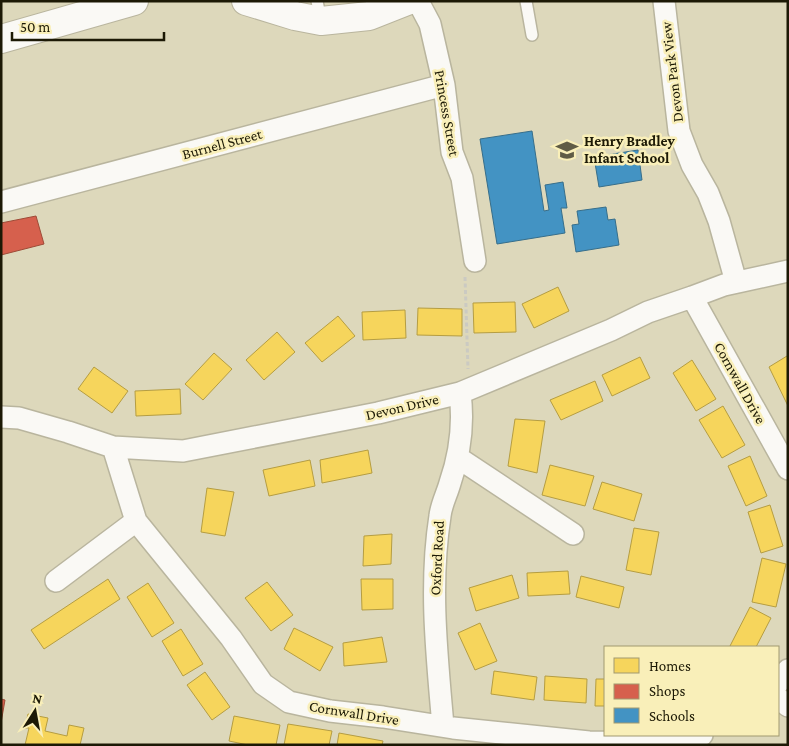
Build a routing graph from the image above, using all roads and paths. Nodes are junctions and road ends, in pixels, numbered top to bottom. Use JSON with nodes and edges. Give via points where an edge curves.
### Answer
{"nodes":[{"id":1,"x":134,"y":1,"type":"edge"},
{"id":2,"x":246,"y":1,"type":"edge"},
{"id":3,"x":407,"y":1,"type":"edge"},
{"id":4,"x":413,"y":1,"type":"edge"},
{"id":5,"x":526,"y":1,"type":"edge"},
{"id":6,"x":664,"y":1,"type":"edge"},
{"id":7,"x":319,"y":11,"type":"edge"},
{"id":8,"x":532,"y":35,"type":"dead end"},
{"id":9,"x":1,"y":39,"type":"edge"},
{"id":10,"x":444,"y":85,"type":"junction"},
{"id":11,"x":1,"y":202,"type":"edge"},
{"id":12,"x":475,"y":261,"type":"joint"},
{"id":13,"x":788,"y":271,"type":"edge"},
{"id":14,"x":736,"y":282,"type":"junction"},
{"id":15,"x":692,"y":297,"type":"junction"},
{"id":16,"x":464,"y":392,"type":"junction"},
{"id":17,"x":1,"y":417,"type":"edge"},
{"id":18,"x":113,"y":447,"type":"junction"},
{"id":19,"x":457,"y":457,"type":"junction"},
{"id":20,"x":788,"y":469,"type":"edge"},
{"id":21,"x":136,"y":521,"type":"junction"},
{"id":22,"x":573,"y":534,"type":"dead end"},
{"id":23,"x":56,"y":581,"type":"dead end"},
{"id":24,"x":788,"y":670,"type":"edge"},
{"id":25,"x":779,"y":682,"type":"edge"},
{"id":26,"x":443,"y":726,"type":"junction"},
{"id":27,"x":699,"y":736,"type":"edge"}],
"edges":[{"from":1,"to":9,"type":"street"},
{"from":2,"to":7,"type":"street","via":[[295,16]]},
{"from":3,"to":7,"type":"street","via":[[369,16]]},
{"from":4,"to":10,"type":"street","name":"Princess Street","via":[[421,7],[430,24]]},
{"from":5,"to":8,"type":"lane"},
{"from":6,"to":14,"type":"street","name":"Devon Park View","via":[[679,131],[719,221]]},
{"from":10,"to":11,"type":"street","name":"Burnell Street"},
{"from":10,"to":12,"type":"street","name":"Princess Street","via":[[452,152],[462,178]]},
{"from":12,"to":16,"type":"path","via":[[465,273]]},
{"from":13,"to":14,"type":"street","name":"Devon Drive"},
{"from":14,"to":15,"type":"street","name":"Devon Drive"},
{"from":15,"to":16,"type":"street","name":"Devon Drive","via":[[648,312]]},
{"from":15,"to":20,"type":"street","name":"Cornwall Drive"},
{"from":16,"to":18,"type":"street","name":"Devon Drive","via":[[378,413],[183,451]]},
{"from":16,"to":19,"type":"street","name":"Oxford Road","via":[[462,440]]},
{"from":17,"to":18,"type":"street","name":"Devon Drive","via":[[19,418]]},
{"from":18,"to":21,"type":"street","name":"Cornwall Drive"},
{"from":19,"to":22,"type":"street"},
{"from":19,"to":26,"type":"street","name":"Oxford Road","via":[[440,514],[433,578]]},
{"from":21,"to":23,"type":"street"},
{"from":21,"to":26,"type":"street","name":"Cornwall Drive","via":[[231,638],[263,684],[289,702],[330,712]]},
{"from":24,"to":25,"type":"street"},
{"from":26,"to":27,"type":"street","name":"Cornwall Drive","via":[[589,742],[679,743]]}]}
